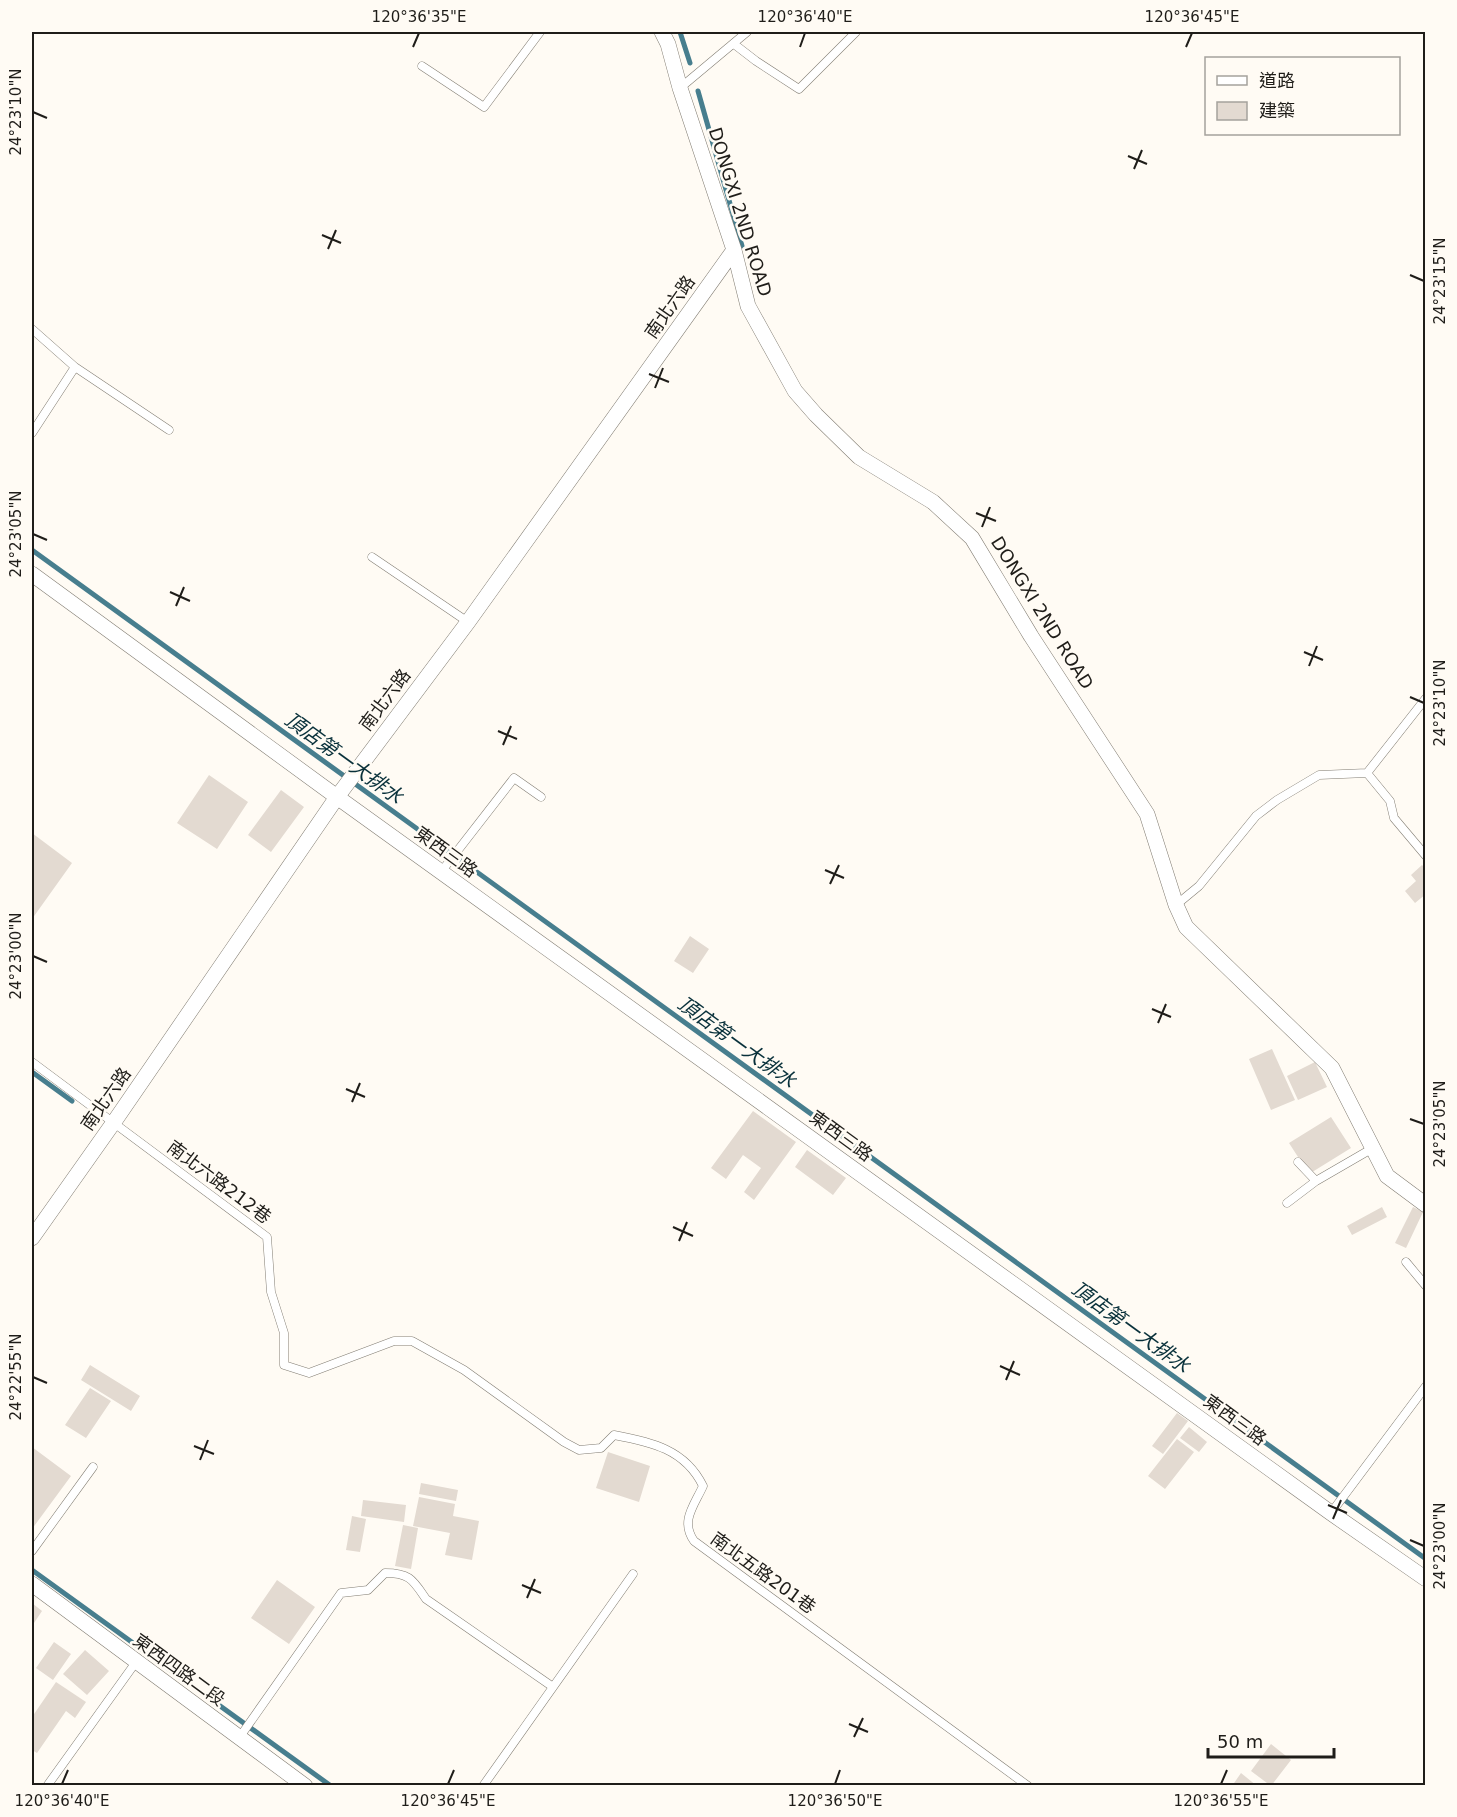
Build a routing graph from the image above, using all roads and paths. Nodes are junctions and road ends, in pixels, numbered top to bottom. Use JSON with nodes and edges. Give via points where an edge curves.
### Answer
{"nodes":[{"id":1,"x":540,"y":32,"type":"edge"},
{"id":2,"x":662,"y":32,"type":"edge"},
{"id":3,"x":747,"y":32,"type":"edge"},
{"id":4,"x":856,"y":32,"type":"edge"},
{"id":5,"x":734,"y":44,"type":"junction"},
{"id":6,"x":422,"y":66,"type":"dead end"},
{"id":7,"x":680,"y":88,"type":"junction"},
{"id":8,"x":734,"y":250,"type":"junction"},
{"id":9,"x":32,"y":330,"type":"edge"},
{"id":10,"x":75,"y":367,"type":"junction"},
{"id":11,"x":169,"y":429,"type":"dead end"},
{"id":12,"x":32,"y":433,"type":"edge"},
{"id":13,"x":372,"y":557,"type":"dead end"},
{"id":14,"x":32,"y":574,"type":"edge"},
{"id":15,"x":468,"y":622,"type":"junction"},
{"id":16,"x":1425,"y":698,"type":"edge"},
{"id":17,"x":1367,"y":773,"type":"junction"},
{"id":18,"x":337,"y":797,"type":"junction"},
{"id":19,"x":540,"y":797,"type":"dead end"},
{"id":20,"x":1425,"y":856,"type":"edge"},
{"id":21,"x":441,"y":872,"type":"junction"},
{"id":22,"x":1176,"y":905,"type":"junction"},
{"id":23,"x":32,"y":1062,"type":"edge"},
{"id":24,"x":114,"y":1122,"type":"junction"},
{"id":25,"x":1373,"y":1148,"type":"junction"},
{"id":26,"x":1298,"y":1162,"type":"dead end"},
{"id":27,"x":1316,"y":1181,"type":"junction"},
{"id":28,"x":1287,"y":1203,"type":"dead end"},
{"id":29,"x":1425,"y":1205,"type":"edge"},
{"id":30,"x":32,"y":1238,"type":"edge"},
{"id":31,"x":1406,"y":1262,"type":"dead end"},
{"id":32,"x":1425,"y":1286,"type":"edge"},
{"id":33,"x":309,"y":1373,"type":"joint"},
{"id":34,"x":1425,"y":1386,"type":"edge"},
{"id":35,"x":93,"y":1467,"type":"dead end"},
{"id":36,"x":1331,"y":1513,"type":"junction"},
{"id":37,"x":32,"y":1551,"type":"edge"},
{"id":38,"x":633,"y":1574,"type":"dead end"},
{"id":39,"x":1425,"y":1578,"type":"edge"},
{"id":40,"x":32,"y":1584,"type":"edge"},
{"id":41,"x":136,"y":1662,"type":"junction"},
{"id":42,"x":553,"y":1687,"type":"junction"},
{"id":43,"x":239,"y":1738,"type":"junction"},
{"id":44,"x":47,"y":1785,"type":"edge"},
{"id":45,"x":305,"y":1785,"type":"edge"},
{"id":46,"x":483,"y":1785,"type":"edge"},
{"id":47,"x":1028,"y":1785,"type":"edge"}],
"edges":[{"from":1,"to":6,"type":"lane","via":[[484,107]]},
{"from":2,"to":7,"type":"street","name":"DONGXI 2ND ROAD"},
{"from":3,"to":5,"type":"lane"},
{"from":4,"to":5,"type":"lane","via":[[799,89]]},
{"from":5,"to":7,"type":"lane"},
{"from":7,"to":8,"type":"street","name":"DONGXI 2ND ROAD"},
{"from":8,"to":15,"type":"street","name":"南北六路"},
{"from":8,"to":22,"type":"street","name":"DONGXI 2ND ROAD","via":[[748,306],[795,391],[859,457],[933,502],[972,538],[1147,814]]},
{"from":9,"to":10,"type":"lane"},
{"from":10,"to":11,"type":"lane"},
{"from":10,"to":12,"type":"lane"},
{"from":13,"to":15,"type":"lane"},
{"from":14,"to":18,"type":"street","name":"東西三路"},
{"from":15,"to":18,"type":"street","name":"南北六路"},
{"from":16,"to":17,"type":"lane"},
{"from":17,"to":20,"type":"lane","via":[[1390,801],[1394,818]]},
{"from":17,"to":22,"type":"lane","via":[[1319,775],[1277,800],[1256,816],[1199,886]]},
{"from":18,"to":21,"type":"street","name":"東西三路"},
{"from":18,"to":24,"type":"street","name":"南北六路"},
{"from":19,"to":21,"type":"lane","via":[[514,778]]},
{"from":21,"to":36,"type":"street","name":"東西三路"},
{"from":22,"to":25,"type":"street","name":"DONGXI 2ND ROAD","via":[[1186,927],[1332,1068]]},
{"from":23,"to":24,"type":"lane"},
{"from":24,"to":30,"type":"street","name":"南北六路"},
{"from":24,"to":33,"type":"lane","name":"南北六路212巷","via":[[267,1237],[271,1292],[284,1333],[284,1365]]},
{"from":25,"to":27,"type":"lane"},
{"from":25,"to":29,"type":"street","name":"DONGXI 2ND ROAD","via":[[1387,1176]]},
{"from":26,"to":27,"type":"lane"},
{"from":27,"to":28,"type":"lane"},
{"from":31,"to":32,"type":"lane"},
{"from":33,"to":47,"type":"lane","name":"南北五路201巷","via":[[394,1341],[412,1341],[464,1370],[579,1450],[601,1448],[614,1435],[650,1442],[677,1456],[695,1471],[703,1486],[688,1516],[688,1533],[694,1541]]},
{"from":34,"to":36,"type":"lane"},
{"from":35,"to":37,"type":"lane"},
{"from":36,"to":39,"type":"street","name":"東西三路"},
{"from":38,"to":42,"type":"lane"},
{"from":40,"to":41,"type":"street","name":"東西四路二段"},
{"from":41,"to":43,"type":"street","name":"東西四路二段"},
{"from":41,"to":44,"type":"lane"},
{"from":42,"to":43,"type":"lane","via":[[426,1599],[413,1579],[400,1573],[386,1573],[368,1590],[341,1593]]},
{"from":42,"to":46,"type":"lane"},
{"from":43,"to":45,"type":"street","name":"東西四路二段"}]}
